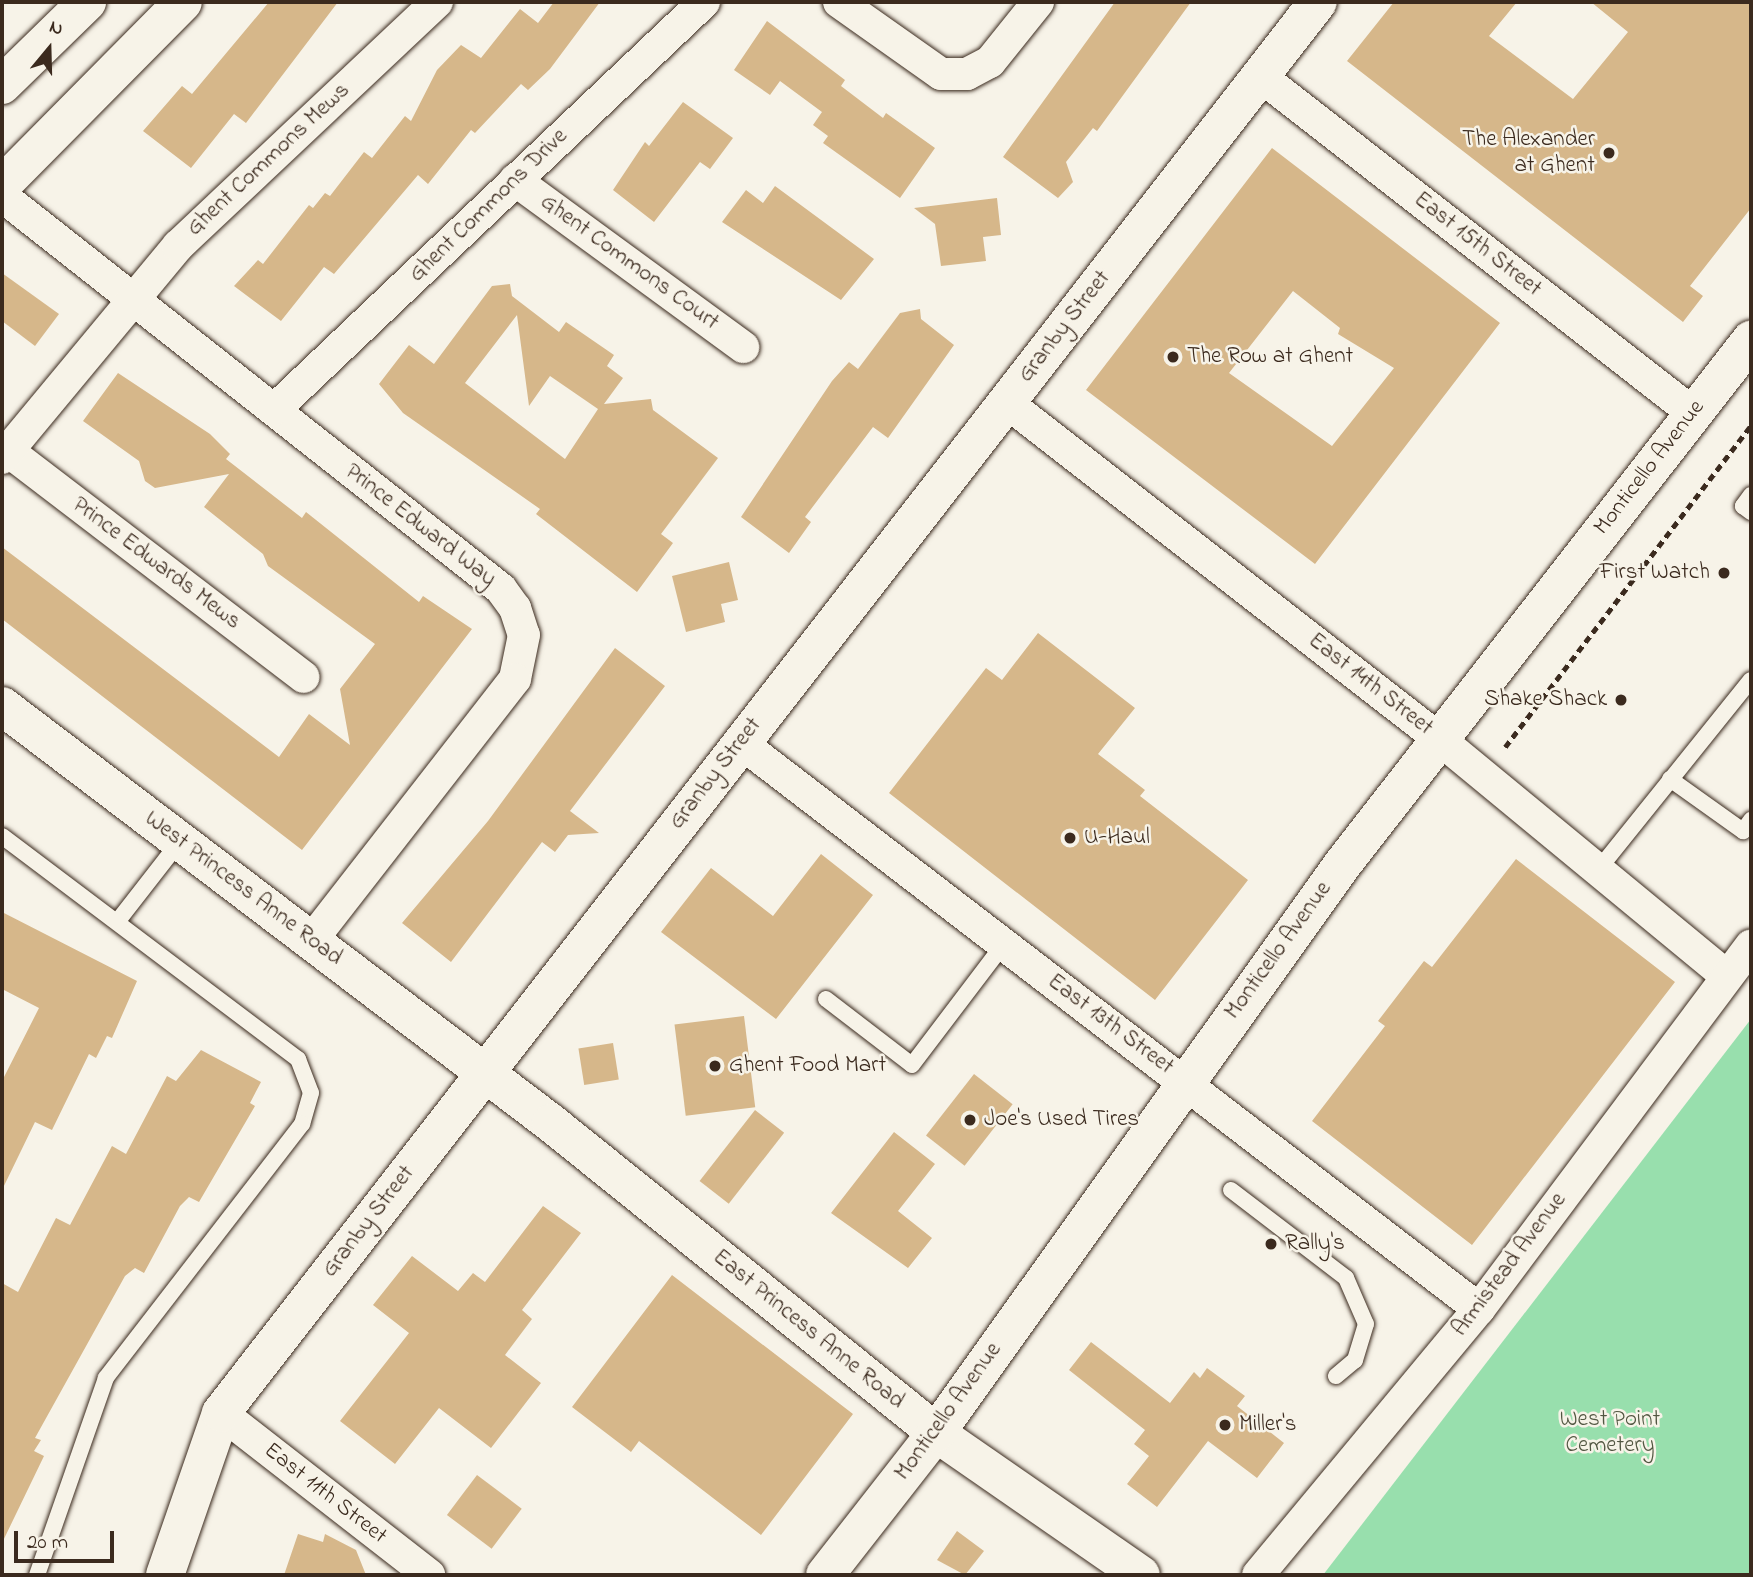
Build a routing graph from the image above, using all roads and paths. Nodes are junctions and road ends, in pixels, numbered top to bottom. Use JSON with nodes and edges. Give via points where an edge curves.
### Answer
{"nodes":[{"id":1,"x":87,"y":2,"type":"edge"},
{"id":2,"x":183,"y":2,"type":"edge"},
{"id":3,"x":437,"y":2,"type":"edge"},
{"id":4,"x":704,"y":2,"type":"edge"},
{"id":5,"x":839,"y":2,"type":"edge"},
{"id":6,"x":1038,"y":2,"type":"edge"},
{"id":7,"x":1318,"y":2,"type":"edge"},
{"id":8,"x":1261,"y":76,"type":"junction"},
{"id":9,"x":2,"y":85,"type":"edge"},
{"id":10,"x":515,"y":180,"type":"junction"},
{"id":11,"x":2,"y":185,"type":"edge"},
{"id":12,"x":2,"y":196,"type":"edge"},
{"id":13,"x":130,"y":302,"type":"junction"},
{"id":14,"x":109,"y":327,"type":"joint"},
{"id":15,"x":1751,"y":340,"type":"edge"},
{"id":16,"x":743,"y":347,"type":"dead end"},
{"id":17,"x":1006,"y":402,"type":"junction"},
{"id":18,"x":274,"y":410,"type":"junction"},
{"id":19,"x":1693,"y":413,"type":"junction"},
{"id":20,"x":1751,"y":425,"type":"edge"},
{"id":21,"x":5,"y":454,"type":"edge"},
{"id":22,"x":1751,"y":495,"type":"edge"},
{"id":23,"x":1751,"y":512,"type":"edge"},
{"id":24,"x":304,"y":677,"type":"dead end"},
{"id":25,"x":1751,"y":680,"type":"edge"},
{"id":26,"x":2,"y":706,"type":"edge"},
{"id":27,"x":1438,"y":738,"type":"junction"},
{"id":28,"x":741,"y":743,"type":"junction"},
{"id":29,"x":1505,"y":747,"type":"dead end"},
{"id":30,"x":1670,"y":779,"type":"junction"},
{"id":31,"x":1751,"y":820,"type":"edge"},
{"id":32,"x":2,"y":836,"type":"edge"},
{"id":33,"x":180,"y":842,"type":"junction"},
{"id":34,"x":1598,"y":870,"type":"junction"},
{"id":35,"x":117,"y":922,"type":"junction"},
{"id":36,"x":311,"y":941,"type":"junction"},
{"id":37,"x":1004,"y":944,"type":"junction"},
{"id":38,"x":1751,"y":945,"type":"edge"},
{"id":39,"x":1727,"y":976,"type":"junction"},
{"id":40,"x":826,"y":999,"type":"dead end"},
{"id":41,"x":484,"y":1074,"type":"junction"},
{"id":42,"x":1184,"y":1081,"type":"junction"},
{"id":43,"x":1231,"y":1190,"type":"dead end"},
{"id":44,"x":1479,"y":1309,"type":"junction"},
{"id":45,"x":1336,"y":1376,"type":"dead end"},
{"id":46,"x":221,"y":1413,"type":"junction"},
{"id":47,"x":936,"y":1433,"type":"junction"},
{"id":48,"x":401,"y":1564,"type":"edge"},
{"id":49,"x":37,"y":1575,"type":"edge"},
{"id":50,"x":165,"y":1575,"type":"edge"},
{"id":51,"x":429,"y":1575,"type":"edge"},
{"id":52,"x":825,"y":1575,"type":"edge"},
{"id":53,"x":1141,"y":1575,"type":"edge"},
{"id":54,"x":1258,"y":1575,"type":"edge"}],
"edges":[{"from":1,"to":9,"type":"main road"},
{"from":2,"to":11,"type":"main road"},
{"from":3,"to":13,"type":"street","name":"Ghent Commons Mews","via":[[178,246]]},
{"from":4,"to":10,"type":"street","name":"Ghent Commons Drive"},
{"from":5,"to":6,"type":"street","via":[[941,74],[967,74],[990,62]]},
{"from":7,"to":8,"type":"main road","name":"Granby Street"},
{"from":8,"to":17,"type":"main road","name":"Granby Street"},
{"from":8,"to":19,"type":"street","name":"East 15th Street"},
{"from":10,"to":16,"type":"street","name":"Ghent Commons Court"},
{"from":10,"to":18,"type":"street","name":"Ghent Commons Drive"},
{"from":12,"to":13,"type":"street","name":"Prince Edward Way"},
{"from":13,"to":14,"type":"street","name":"Ghent Commons Mews"},
{"from":13,"to":18,"type":"street","name":"Prince Edward Way"},
{"from":14,"to":21,"type":"street","name":"Prince Edwards Mews"},
{"from":15,"to":19,"type":"main road","name":"Monticello Avenue"},
{"from":17,"to":27,"type":"street","name":"East 14th Street"},
{"from":17,"to":28,"type":"main road","name":"Granby Street"},
{"from":18,"to":36,"type":"street","name":"Prince Edward Way","via":[[500,589],[524,635],[515,679]]},
{"from":19,"to":27,"type":"main road","name":"Monticello Avenue"},
{"from":20,"to":29,"type":"path"},
{"from":21,"to":24,"type":"street","name":"Prince Edwards Mews"},
{"from":22,"to":23,"type":"lane","via":[[1743,506]]},
{"from":25,"to":30,"type":"lane"},
{"from":26,"to":33,"type":"main road","name":"West Princess Anne Road"},
{"from":27,"to":34,"type":"street","name":"East 14th Street"},
{"from":27,"to":42,"type":"main road","name":"Monticello Avenue"},
{"from":28,"to":37,"type":"street","name":"East 13th Street"},
{"from":28,"to":41,"type":"main road","name":"Granby Street"},
{"from":30,"to":31,"type":"lane","via":[[1743,831]]},
{"from":30,"to":34,"type":"lane"},
{"from":32,"to":35,"type":"lane"},
{"from":33,"to":35,"type":"lane"},
{"from":33,"to":36,"type":"main road","name":"West Princess Anne Road"},
{"from":34,"to":39,"type":"street","name":"East 14th Street"},
{"from":35,"to":49,"type":"lane","via":[[298,1059],[311,1093],[302,1124],[106,1378]]},
{"from":36,"to":41,"type":"main road","name":"West Princess Anne Road"},
{"from":37,"to":40,"type":"lane","via":[[912,1065]]},
{"from":37,"to":42,"type":"street","name":"East 13th Street"},
{"from":38,"to":39,"type":"street","name":"Armistead Avenue"},
{"from":39,"to":44,"type":"street","name":"Armistead Avenue"},
{"from":41,"to":46,"type":"main road","name":"Granby Street"},
{"from":41,"to":47,"type":"main road","name":"East Princess Anne Road"},
{"from":42,"to":44,"type":"street","name":"East 13th Street"},
{"from":42,"to":47,"type":"main road","name":"Monticello Avenue"},
{"from":43,"to":45,"type":"lane","via":[[1346,1278],[1366,1324],[1355,1360]]},
{"from":44,"to":54,"type":"street","name":"Armistead Avenue"},
{"from":46,"to":48,"type":"street","name":"East 11th Street"},
{"from":46,"to":50,"type":"main road","name":"Granby Street"},
{"from":47,"to":52,"type":"main road","name":"Monticello Avenue"},
{"from":47,"to":53,"type":"main road","name":"East Princess Anne Road"},
{"from":48,"to":51,"type":"street","name":"East 11th Street"}]}
